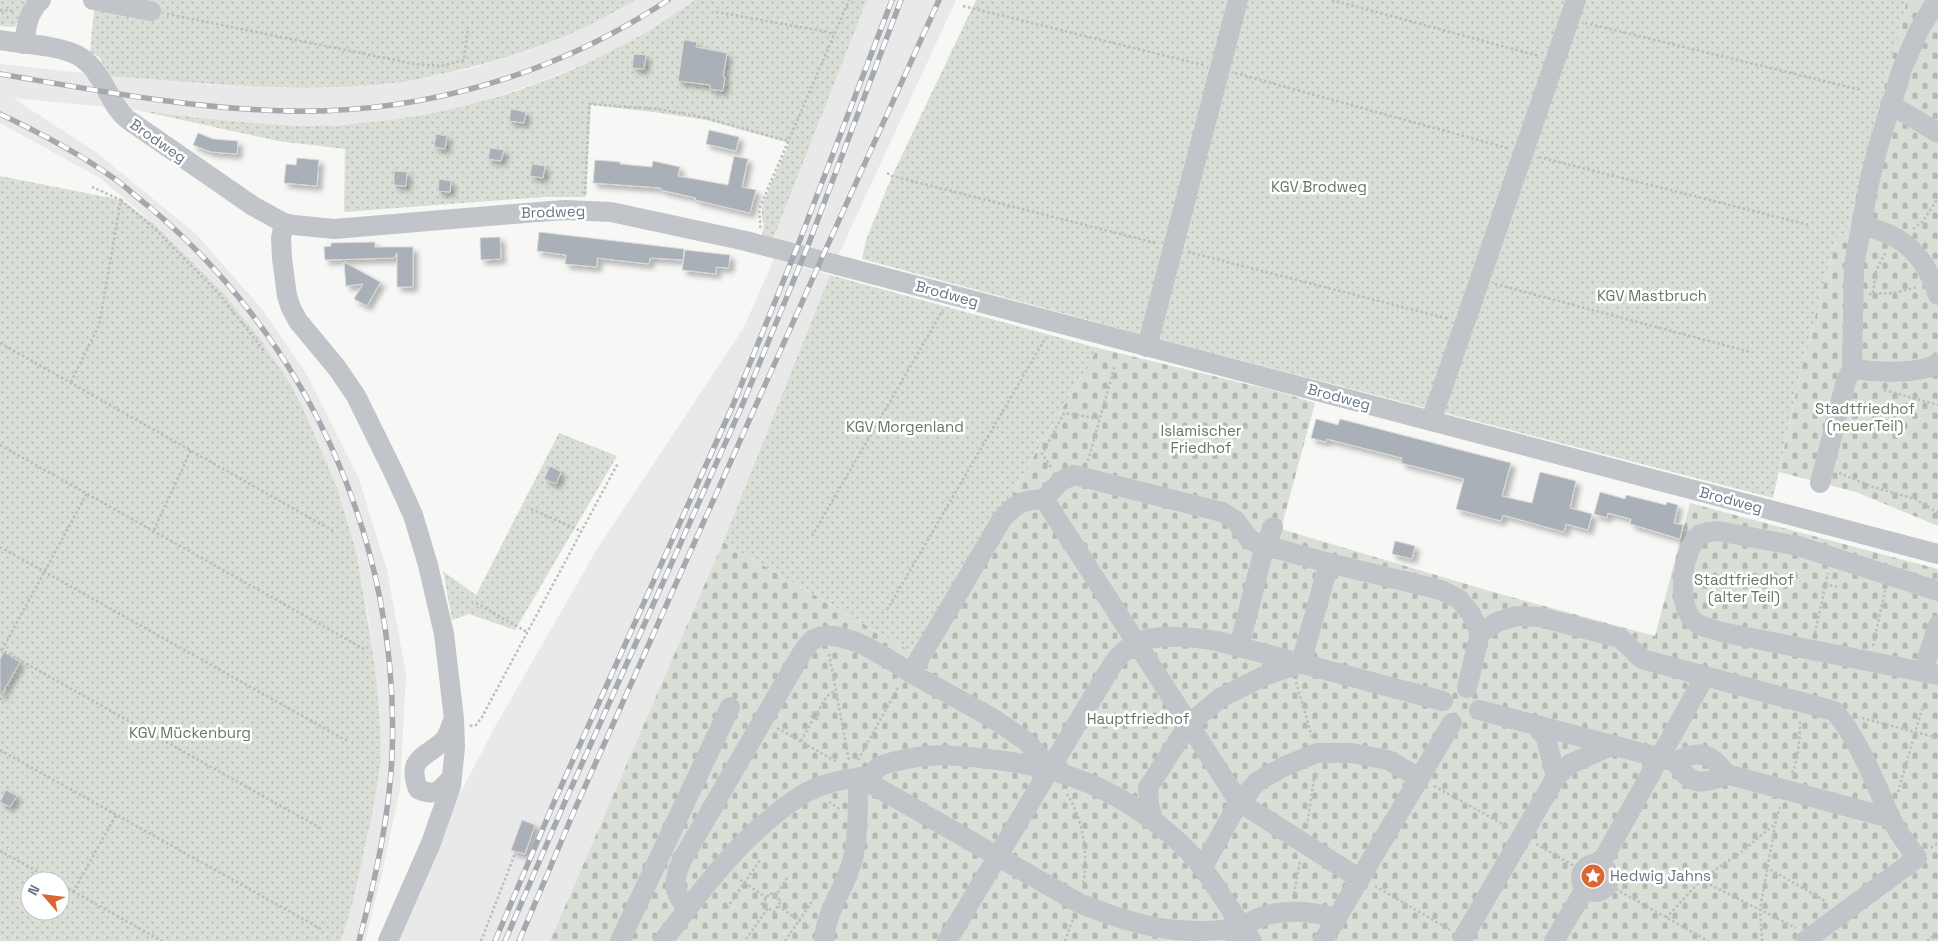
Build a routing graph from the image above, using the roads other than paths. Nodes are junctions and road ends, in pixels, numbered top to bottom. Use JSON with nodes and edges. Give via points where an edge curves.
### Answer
{"nodes":[{"id":1,"x":41,"y":0,"type":"edge"},
{"id":2,"x":93,"y":0,"type":"edge"},
{"id":3,"x":1238,"y":0,"type":"edge"},
{"id":4,"x":1576,"y":0,"type":"edge"},
{"id":5,"x":1936,"y":0,"type":"edge"},
{"id":6,"x":151,"y":11,"type":"road end"},
{"id":7,"x":0,"y":40,"type":"edge"},
{"id":8,"x":24,"y":44,"type":"junction"},
{"id":9,"x":1890,"y":104,"type":"junction"},
{"id":10,"x":1938,"y":133,"type":"edge"},
{"id":11,"x":284,"y":222,"type":"junction"},
{"id":12,"x":1861,"y":226,"type":"junction"},
{"id":13,"x":1935,"y":287,"type":"edge"},
{"id":14,"x":1147,"y":347,"type":"junction"},
{"id":15,"x":1938,"y":363,"type":"edge"},
{"id":16,"x":1852,"y":369,"type":"junction"},
{"id":17,"x":1431,"y":421,"type":"junction"},
{"id":18,"x":1822,"y":475,"type":"road end"},
{"id":19,"x":1044,"y":499,"type":"junction"},
{"id":20,"x":1267,"y":542,"type":"junction"},
{"id":21,"x":1938,"y":554,"type":"edge"},
{"id":22,"x":1329,"y":563,"type":"junction"},
{"id":23,"x":1938,"y":592,"type":"edge"},
{"id":24,"x":1938,"y":625,"type":"edge"},
{"id":25,"x":1480,"y":633,"type":"junction"},
{"id":26,"x":1136,"y":643,"type":"junction"},
{"id":27,"x":1239,"y":647,"type":"junction"},
{"id":28,"x":1296,"y":665,"type":"junction"},
{"id":29,"x":909,"y":672,"type":"junction"},
{"id":30,"x":1931,"y":673,"type":"edge"},
{"id":31,"x":1705,"y":676,"type":"junction"},
{"id":32,"x":1467,"y":688,"type":"junction"},
{"id":33,"x":1443,"y":701,"type":"junction"},
{"id":34,"x":730,"y":707,"type":"dead end"},
{"id":35,"x":1479,"y":710,"type":"junction"},
{"id":36,"x":454,"y":719,"type":"junction"},
{"id":37,"x":1452,"y":723,"type":"junction"},
{"id":38,"x":1188,"y":725,"type":"junction"},
{"id":39,"x":1536,"y":725,"type":"junction"},
{"id":40,"x":1611,"y":746,"type":"junction"},
{"id":41,"x":1668,"y":760,"type":"junction"},
{"id":42,"x":855,"y":766,"type":"junction"},
{"id":43,"x":1051,"y":769,"type":"junction"},
{"id":44,"x":1556,"y":777,"type":"junction"},
{"id":45,"x":452,"y":778,"type":"junction"},
{"id":46,"x":1420,"y":778,"type":"junction"},
{"id":47,"x":1148,"y":788,"type":"junction"},
{"id":48,"x":1122,"y":798,"type":"junction"},
{"id":49,"x":1239,"y":802,"type":"junction"},
{"id":50,"x":1890,"y":818,"type":"junction"},
{"id":51,"x":1153,"y":820,"type":"junction"},
{"id":52,"x":998,"y":857,"type":"junction"},
{"id":53,"x":1600,"y":865,"type":"junction"},
{"id":54,"x":1203,"y":867,"type":"junction"},
{"id":55,"x":1366,"y":882,"type":"junction"},
{"id":56,"x":1585,"y":889,"type":"junction"},
{"id":57,"x":688,"y":908,"type":"junction"},
{"id":58,"x":1337,"y":918,"type":"junction"},
{"id":59,"x":1241,"y":936,"type":"edge"},
{"id":60,"x":1463,"y":938,"type":"road end"},
{"id":61,"x":824,"y":939,"type":"edge"},
{"id":62,"x":1807,"y":939,"type":"edge"},
{"id":63,"x":388,"y":941,"type":"edge"},
{"id":64,"x":620,"y":941,"type":"edge"},
{"id":65,"x":663,"y":941,"type":"edge"},
{"id":66,"x":947,"y":941,"type":"edge"},
{"id":67,"x":1323,"y":941,"type":"edge"},
{"id":68,"x":1554,"y":941,"type":"edge"}],
"edges":[{"from":1,"to":8,"type":"street","via":[[30,13]]},
{"from":2,"to":6,"type":"street"},
{"from":3,"to":14,"type":"street"},
{"from":4,"to":17,"type":"street"},
{"from":5,"to":9,"type":"street","via":[[1918,30]]},
{"from":7,"to":8,"type":"street","name":"Brodweg"},
{"from":8,"to":11,"type":"street","name":"Brodweg","via":[[77,55],[101,78],[113,104],[127,119],[253,206]]},
{"from":9,"to":10,"type":"street"},
{"from":9,"to":12,"type":"street"},
{"from":11,"to":14,"type":"street","name":"Brodweg","via":[[334,229],[538,212],[611,212],[756,244]]},
{"from":11,"to":36,"type":"street","via":[[282,258],[287,296],[292,308],[298,321],[356,396],[413,516],[444,634]]},
{"from":12,"to":13,"type":"street","via":[[1874,228],[1914,250]]},
{"from":12,"to":16,"type":"street","via":[[1852,295]]},
{"from":14,"to":17,"type":"street","name":"Brodweg"},
{"from":15,"to":16,"type":"street","via":[[1902,372]]},
{"from":16,"to":18,"type":"street","via":[[1846,381]]},
{"from":17,"to":21,"type":"street","name":"Brodweg"},
{"from":19,"to":20,"type":"street","via":[[1061,481],[1074,475],[1222,512],[1235,520],[1250,540]]},
{"from":19,"to":26,"type":"street"},
{"from":19,"to":29,"type":"street","via":[[1028,500],[1014,506],[1002,519]]},
{"from":20,"to":22,"type":"street"},
{"from":20,"to":27,"type":"street"},
{"from":22,"to":25,"type":"street","via":[[1441,590],[1459,599]]},
{"from":22,"to":28,"type":"street"},
{"from":23,"to":30,"type":"street","via":[[1832,555],[1717,531],[1700,534],[1691,547],[1683,587],[1686,609],[1698,624],[1721,632]]},
{"from":24,"to":30,"type":"street"},
{"from":25,"to":31,"type":"street","via":[[1497,622],[1516,616],[1540,617],[1620,638],[1642,659]]},
{"from":25,"to":32,"type":"street"},
{"from":26,"to":27,"type":"street","via":[[1163,637],[1193,636]]},
{"from":26,"to":38,"type":"street"},
{"from":26,"to":43,"type":"street","via":[[1114,662]]},
{"from":27,"to":28,"type":"street"},
{"from":28,"to":33,"type":"street"},
{"from":28,"to":38,"type":"street","via":[[1264,676],[1220,698]]},
{"from":29,"to":43,"type":"street","via":[[994,719],[1026,741]]},
{"from":29,"to":57,"type":"street","via":[[842,636],[826,635],[812,640],[682,860],[675,876],[676,890]]},
{"from":31,"to":41,"type":"street"},
{"from":31,"to":50,"type":"street","via":[[1834,710],[1845,723]]},
{"from":32,"to":33,"type":"street","via":[[1447,693]]},
{"from":32,"to":35,"type":"street","via":[[1479,701]]},
{"from":33,"to":37,"type":"street","via":[[1442,710]]},
{"from":34,"to":64,"type":"street"},
{"from":35,"to":37,"type":"street","via":[[1473,720],[1462,725]]},
{"from":35,"to":39,"type":"street"},
{"from":36,"to":45,"type":"street"},
{"from":36,"to":45,"type":"street","via":[[444,741],[425,753],[416,764],[414,776],[418,789],[428,794],[439,791]]},
{"from":37,"to":46,"type":"street"},
{"from":38,"to":47,"type":"street"},
{"from":38,"to":49,"type":"street"},
{"from":39,"to":40,"type":"street"},
{"from":39,"to":44,"type":"street","via":[[1546,738]]},
{"from":40,"to":41,"type":"street"},
{"from":40,"to":44,"type":"street","via":[[1570,764]]},
{"from":41,"to":50,"type":"street","via":[[1690,780],[1702,782],[1726,774]]},
{"from":41,"to":53,"type":"street"},
{"from":42,"to":43,"type":"street","via":[[869,776],[880,766],[915,757],[956,756]]},
{"from":42,"to":52,"type":"street"},
{"from":42,"to":57,"type":"street","via":[[798,797],[769,819],[721,866]]},
{"from":42,"to":61,"type":"street","via":[[857,820],[854,854],[845,884],[832,908]]},
{"from":43,"to":48,"type":"street"},
{"from":43,"to":52,"type":"street"},
{"from":44,"to":60,"type":"street"},
{"from":45,"to":63,"type":"street","via":[[430,842]]},
{"from":46,"to":49,"type":"street","via":[[1388,760],[1351,753],[1317,753],[1258,781]]},
{"from":46,"to":55,"type":"street"},
{"from":47,"to":48,"type":"street"},
{"from":47,"to":51,"type":"street"},
{"from":48,"to":51,"type":"street"},
{"from":49,"to":54,"type":"street"},
{"from":49,"to":55,"type":"street"},
{"from":50,"to":62,"type":"street","via":[[1918,858]]},
{"from":51,"to":54,"type":"street"},
{"from":52,"to":59,"type":"street","via":[[1079,902],[1116,918],[1153,928],[1217,931]]},
{"from":52,"to":66,"type":"street"},
{"from":53,"to":56,"type":"street","via":[[1590,865],[1583,871],[1581,880]]},
{"from":53,"to":56,"type":"street","via":[[1608,873],[1608,884],[1599,892]]},
{"from":54,"to":59,"type":"street"},
{"from":55,"to":58,"type":"street"},
{"from":56,"to":68,"type":"street"},
{"from":57,"to":65,"type":"street"},
{"from":58,"to":59,"type":"street","via":[[1291,911],[1264,917]]},
{"from":58,"to":67,"type":"street"}]}
